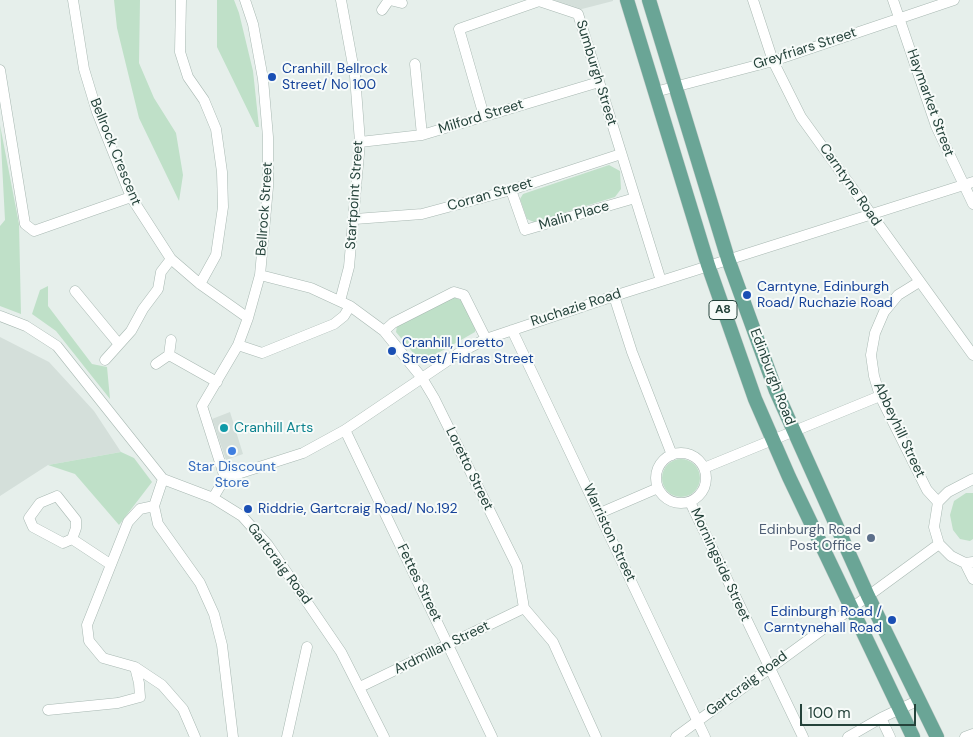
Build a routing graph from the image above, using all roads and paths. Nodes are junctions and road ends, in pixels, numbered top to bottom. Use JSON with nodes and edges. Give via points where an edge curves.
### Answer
{"nodes":[{"id":1,"x":73,"y":0,"type":"edge"},
{"id":2,"x":182,"y":0,"type":"edge"},
{"id":3,"x":245,"y":0,"type":"edge"},
{"id":4,"x":341,"y":0,"type":"edge"},
{"id":5,"x":390,"y":0,"type":"edge"},
{"id":6,"x":626,"y":0,"type":"edge"},
{"id":7,"x":649,"y":0,"type":"edge"},
{"id":8,"x":754,"y":0,"type":"edge"},
{"id":9,"x":892,"y":0,"type":"edge"},
{"id":10,"x":954,"y":0,"type":"edge"},
{"id":11,"x":402,"y":4,"type":"dead end"},
{"id":12,"x":382,"y":10,"type":"dead end"},
{"id":13,"x":899,"y":18,"type":"junction"},
{"id":14,"x":773,"y":61,"type":"junction"},
{"id":15,"x":415,"y":64,"type":"dead end"},
{"id":16,"x":0,"y":70,"type":"edge"},
{"id":17,"x":599,"y":82,"type":"junction"},
{"id":18,"x":675,"y":86,"type":"junction"},
{"id":19,"x":655,"y":92,"type":"junction"},
{"id":20,"x":484,"y":116,"type":"junction"},
{"id":21,"x":422,"y":135,"type":"junction"},
{"id":22,"x":360,"y":142,"type":"junction"},
{"id":23,"x":621,"y":154,"type":"junction"},
{"id":24,"x":968,"y":184,"type":"edge"},
{"id":25,"x":511,"y":190,"type":"junction"},
{"id":26,"x":131,"y":197,"type":"junction"},
{"id":27,"x":635,"y":198,"type":"junction"},
{"id":28,"x":973,"y":204,"type":"edge"},
{"id":29,"x":871,"y":215,"type":"junction"},
{"id":30,"x":355,"y":220,"type":"junction"},
{"id":31,"x":170,"y":259,"type":"junction"},
{"id":32,"x":728,"y":259,"type":"junction"},
{"id":33,"x":708,"y":265,"type":"junction"},
{"id":34,"x":260,"y":275,"type":"junction"},
{"id":35,"x":661,"y":281,"type":"junction"},
{"id":36,"x":919,"y":282,"type":"junction"},
{"id":37,"x":200,"y":284,"type":"junction"},
{"id":38,"x":75,"y":291,"type":"dead end"},
{"id":39,"x":614,"y":296,"type":"junction"},
{"id":40,"x":340,"y":301,"type":"junction"},
{"id":41,"x":350,"y":306,"type":"junction"},
{"id":42,"x":0,"y":316,"type":"edge"},
{"id":43,"x":248,"y":318,"type":"junction"},
{"id":44,"x":512,"y":330,"type":"junction"},
{"id":45,"x":384,"y":331,"type":"junction"},
{"id":46,"x":486,"y":339,"type":"junction"},
{"id":47,"x":171,"y":340,"type":"dead end"},
{"id":48,"x":118,"y":343,"type":"junction"},
{"id":49,"x":238,"y":345,"type":"junction"},
{"id":50,"x":168,"y":355,"type":"junction"},
{"id":51,"x":973,"y":355,"type":"edge"},
{"id":52,"x":105,"y":360,"type":"dead end"},
{"id":53,"x":156,"y":364,"type":"dead end"},
{"id":54,"x":422,"y":378,"type":"junction"},
{"id":55,"x":217,"y":382,"type":"junction"},
{"id":56,"x":880,"y":396,"type":"junction"},
{"id":57,"x":345,"y":430,"type":"junction"},
{"id":58,"x":792,"y":430,"type":"junction"},
{"id":59,"x":772,"y":440,"type":"junction"},
{"id":60,"x":672,"y":455,"type":"junction"},
{"id":61,"x":704,"y":468,"type":"junction"},
{"id":62,"x":225,"y":478,"type":"junction"},
{"id":63,"x":163,"y":479,"type":"junction"},
{"id":64,"x":973,"y":479,"type":"edge"},
{"id":65,"x":658,"y":488,"type":"junction"},
{"id":66,"x":213,"y":498,"type":"junction"},
{"id":67,"x":690,"y":502,"type":"junction"},
{"id":68,"x":938,"y":502,"type":"junction"},
{"id":69,"x":154,"y":506,"type":"junction"},
{"id":70,"x":600,"y":512,"type":"junction"},
{"id":71,"x":72,"y":539,"type":"junction"},
{"id":72,"x":939,"y":544,"type":"junction"},
{"id":73,"x":969,"y":563,"type":"edge"},
{"id":74,"x":110,"y":564,"type":"junction"},
{"id":75,"x":973,"y":579,"type":"edge"},
{"id":76,"x":868,"y":596,"type":"junction"},
{"id":77,"x":524,"y":608,"type":"junction"},
{"id":78,"x":850,"y":608,"type":"junction"},
{"id":79,"x":448,"y":645,"type":"junction"},
{"id":80,"x":307,"y":647,"type":"dead end"},
{"id":81,"x":135,"y":667,"type":"junction"},
{"id":82,"x":770,"y":667,"type":"junction"},
{"id":83,"x":360,"y":687,"type":"junction"},
{"id":84,"x":919,"y":700,"type":"junction"},
{"id":85,"x":48,"y":710,"type":"dead end"},
{"id":86,"x":900,"y":710,"type":"junction"},
{"id":87,"x":881,"y":718,"type":"junction"},
{"id":88,"x":698,"y":721,"type":"junction"},
{"id":89,"x":973,"y":734,"type":"edge"},
{"id":90,"x":291,"y":735,"type":"edge"},
{"id":91,"x":195,"y":737,"type":"edge"},
{"id":92,"x":233,"y":737,"type":"edge"},
{"id":93,"x":384,"y":737,"type":"edge"},
{"id":94,"x":492,"y":737,"type":"edge"},
{"id":95,"x":596,"y":737,"type":"edge"},
{"id":96,"x":676,"y":737,"type":"edge"},
{"id":97,"x":705,"y":737,"type":"edge"},
{"id":98,"x":803,"y":737,"type":"edge"},
{"id":99,"x":848,"y":737,"type":"edge"},
{"id":100,"x":890,"y":737,"type":"edge"},
{"id":101,"x":913,"y":737,"type":"edge"},
{"id":102,"x":937,"y":737,"type":"edge"},
{"id":103,"x":965,"y":737,"type":"edge"}],
"edges":[{"from":1,"to":26,"type":"street","name":"Bellrock Crescent","via":[[84,69],[97,112]]},
{"from":2,"to":37,"type":"street","via":[[180,52],[188,77],[204,100],[216,129],[222,172],[223,207],[216,254]]},
{"from":3,"to":34,"type":"street","name":"Bellrock Street","via":[[253,24],[263,80],[268,137],[268,187]]},
{"from":4,"to":22,"type":"street","name":"Startpoint Street","via":[[355,76]]},
{"from":5,"to":11,"type":"street"},
{"from":5,"to":12,"type":"street"},
{"from":6,"to":19,"type":"main road","name":"Edinburgh Road","number":"A8"},
{"from":7,"to":18,"type":"main road","name":"Edinburgh Road","number":"A8"},
{"from":8,"to":14,"type":"street","name":"Carntyne Road"},
{"from":9,"to":13,"type":"street","name":"Haymarket Street"},
{"from":10,"to":13,"type":"street","name":"Greyfriars Street"},
{"from":13,"to":14,"type":"street","name":"Greyfriars Street"},
{"from":13,"to":24,"type":"street","name":"Haymarket Street","via":[[936,126]]},
{"from":14,"to":18,"type":"street","name":"Greyfriars Street"},
{"from":14,"to":29,"type":"street","name":"Carntyne Road","via":[[801,117]]},
{"from":15,"to":21,"type":"street","via":[[412,75]]},
{"from":16,"to":26,"type":"street","via":[[25,224],[34,231]]},
{"from":17,"to":20,"type":"street","name":"Milford Street"},
{"from":17,"to":20,"type":"street","name":"Sumburgh Street","via":[[578,14],[539,1],[459,29]]},
{"from":17,"to":23,"type":"street","name":"Sumburgh Street"},
{"from":18,"to":19,"type":"street","name":"Greyfriars Street"},
{"from":18,"to":32,"type":"main road","name":"Edinburgh Road","number":"A8"},
{"from":19,"to":33,"type":"main road","name":"Edinburgh Road","number":"A8"},
{"from":20,"to":21,"type":"street","name":"Milford Street"},
{"from":21,"to":22,"type":"street","name":"Milford Street"},
{"from":22,"to":30,"type":"street","name":"Startpoint Street"},
{"from":23,"to":25,"type":"street","name":"Corran Street"},
{"from":23,"to":27,"type":"street","name":"Sumburgh Street"},
{"from":24,"to":28,"type":"street","name":"Haymarket Street"},
{"from":24,"to":29,"type":"street","name":"Ruchazie Road"},
{"from":25,"to":27,"type":"street","name":"Malin Place","via":[[525,230]]},
{"from":25,"to":30,"type":"street","name":"Corran Street","via":[[422,214]]},
{"from":26,"to":31,"type":"street","name":"Bellrock Crescent"},
{"from":27,"to":35,"type":"street","name":"Sumburgh Street"},
{"from":29,"to":32,"type":"street","name":"Ruchazie Road"},
{"from":29,"to":36,"type":"street","name":"Carntyne Road"},
{"from":30,"to":40,"type":"street","name":"Startpoint Street","via":[[350,268]]},
{"from":31,"to":37,"type":"street","name":"Bellrock Crescent"},
{"from":31,"to":48,"type":"street","via":[[161,272],[158,289],[142,309],[131,331]]},
{"from":32,"to":33,"type":"street","name":"Ruchazie Road"},
{"from":32,"to":58,"type":"main road","name":"Edinburgh Road","number":"A8"},
{"from":33,"to":35,"type":"street","name":"Ruchazie Road"},
{"from":33,"to":59,"type":"main road","name":"Edinburgh Road","number":"A8"},
{"from":34,"to":40,"type":"street","name":"Loretto Street","via":[[288,281]]},
{"from":34,"to":43,"type":"street","name":"Bellrock Street"},
{"from":35,"to":39,"type":"street","name":"Ruchazie Road"},
{"from":36,"to":51,"type":"street","name":"Carntyne Road"},
{"from":36,"to":56,"type":"street","name":"Abbeyhill Street","via":[[898,295],[884,312],[875,333],[871,355]]},
{"from":37,"to":43,"type":"street","name":"Bellrock Crescent"},
{"from":38,"to":48,"type":"street"},
{"from":39,"to":44,"type":"street","name":"Ruchazie Road"},
{"from":39,"to":60,"type":"street"},
{"from":40,"to":41,"type":"street","name":"Loretto Street"},
{"from":41,"to":45,"type":"street","name":"Loretto Street"},
{"from":41,"to":49,"type":"street","via":[[334,324],[262,354]]},
{"from":42,"to":63,"type":"street","via":[[26,326],[57,346]]},
{"from":43,"to":49,"type":"street","name":"Bellrock Street"},
{"from":44,"to":46,"type":"street","name":"Ruchazie Road"},
{"from":44,"to":70,"type":"street","name":"Warriston Street"},
{"from":45,"to":46,"type":"street","via":[[393,323],[454,292],[464,295]]},
{"from":45,"to":54,"type":"street","name":"Loretto Street"},
{"from":46,"to":54,"type":"street","name":"Ruchazie Road"},
{"from":47,"to":50,"type":"street"},
{"from":48,"to":52,"type":"street"},
{"from":49,"to":55,"type":"street","name":"Bellrock Street"},
{"from":50,"to":53,"type":"street"},
{"from":50,"to":55,"type":"street"},
{"from":54,"to":57,"type":"street","name":"Ruchazie Road"},
{"from":54,"to":77,"type":"street","name":"Loretto Street","via":[[517,566]]},
{"from":55,"to":62,"type":"street","name":"Bellrock Street","via":[[202,406]]},
{"from":56,"to":58,"type":"street"},
{"from":56,"to":68,"type":"street","name":"Abbeyhill Street","via":[[927,490]]},
{"from":57,"to":62,"type":"street","name":"Ruchazie Road","via":[[303,453]]},
{"from":57,"to":79,"type":"street","name":"Fettes Street"},
{"from":58,"to":59,"type":"street"},
{"from":58,"to":76,"type":"main road","name":"Edinburgh Road","number":"A8"},
{"from":59,"to":61,"type":"street"},
{"from":59,"to":78,"type":"main road","name":"Edinburgh Road","number":"A8"},
{"from":60,"to":61,"type":"street","via":[[680,453],[694,457]]},
{"from":60,"to":65,"type":"street","via":[[657,472]]},
{"from":61,"to":67,"type":"street","name":"Morningside Street","via":[[706,484]]},
{"from":62,"to":66,"type":"street"},
{"from":63,"to":66,"type":"street","name":"Gartcraig Road"},
{"from":63,"to":69,"type":"street"},
{"from":64,"to":68,"type":"street","via":[[948,492]]},
{"from":65,"to":67,"type":"street","name":"Morningside Street","via":[[668,500],[682,504]]},
{"from":65,"to":70,"type":"street"},
{"from":66,"to":83,"type":"street","name":"Gartcraig Road","via":[[242,516],[268,545],[341,652]]},
{"from":67,"to":82,"type":"street","name":"Morningside Street"},
{"from":68,"to":72,"type":"street","via":[[934,527]]},
{"from":69,"to":74,"type":"street","via":[[140,509],[128,522]]},
{"from":69,"to":92,"type":"street","via":[[158,524],[200,583],[214,614],[222,645]]},
{"from":70,"to":88,"type":"street","name":"Warriston Street"},
{"from":71,"to":71,"type":"street","via":[[63,543],[33,527],[29,518],[40,503],[56,496],[76,520]]},
{"from":71,"to":74,"type":"street"},
{"from":72,"to":73,"type":"street","via":[[951,556]]},
{"from":72,"to":76,"type":"street","name":"Gartcraig Road"},
{"from":73,"to":75,"type":"street"},
{"from":74,"to":81,"type":"street","via":[[87,625],[89,641],[103,658]]},
{"from":76,"to":78,"type":"street","name":"Gartcraig Road"},
{"from":76,"to":84,"type":"main road","name":"Edinburgh Road","number":"A8"},
{"from":77,"to":79,"type":"street","name":"Ardmillan Street"},
{"from":77,"to":95,"type":"street","via":[[553,642]]},
{"from":78,"to":82,"type":"street","name":"Gartcraig Road"},
{"from":78,"to":86,"type":"main road","name":"Edinburgh Road","number":"A8"},
{"from":79,"to":83,"type":"street","name":"Ardmillan Street"},
{"from":79,"to":94,"type":"street","name":"Fettes Street"},
{"from":80,"to":90,"type":"street"},
{"from":81,"to":85,"type":"street","via":[[140,697],[118,703]]},
{"from":81,"to":91,"type":"street","via":[[162,685],[183,709]]},
{"from":82,"to":88,"type":"street","name":"Gartcraig Road"},
{"from":82,"to":98,"type":"street","name":"Morningside Street"},
{"from":83,"to":93,"type":"street","name":"Gartcraig Road"},
{"from":84,"to":86,"type":"street"},
{"from":84,"to":102,"type":"main road","name":"Edinburgh Road","number":"A8"},
{"from":86,"to":87,"type":"street"},
{"from":86,"to":101,"type":"main road","name":"Edinburgh Road","number":"A8"},
{"from":87,"to":99,"type":"street"},
{"from":87,"to":100,"type":"street"},
{"from":88,"to":96,"type":"street","name":"Gartcraig Road"},
{"from":88,"to":97,"type":"street","name":"Warriston Street"},
{"from":89,"to":103,"type":"street"}]}
